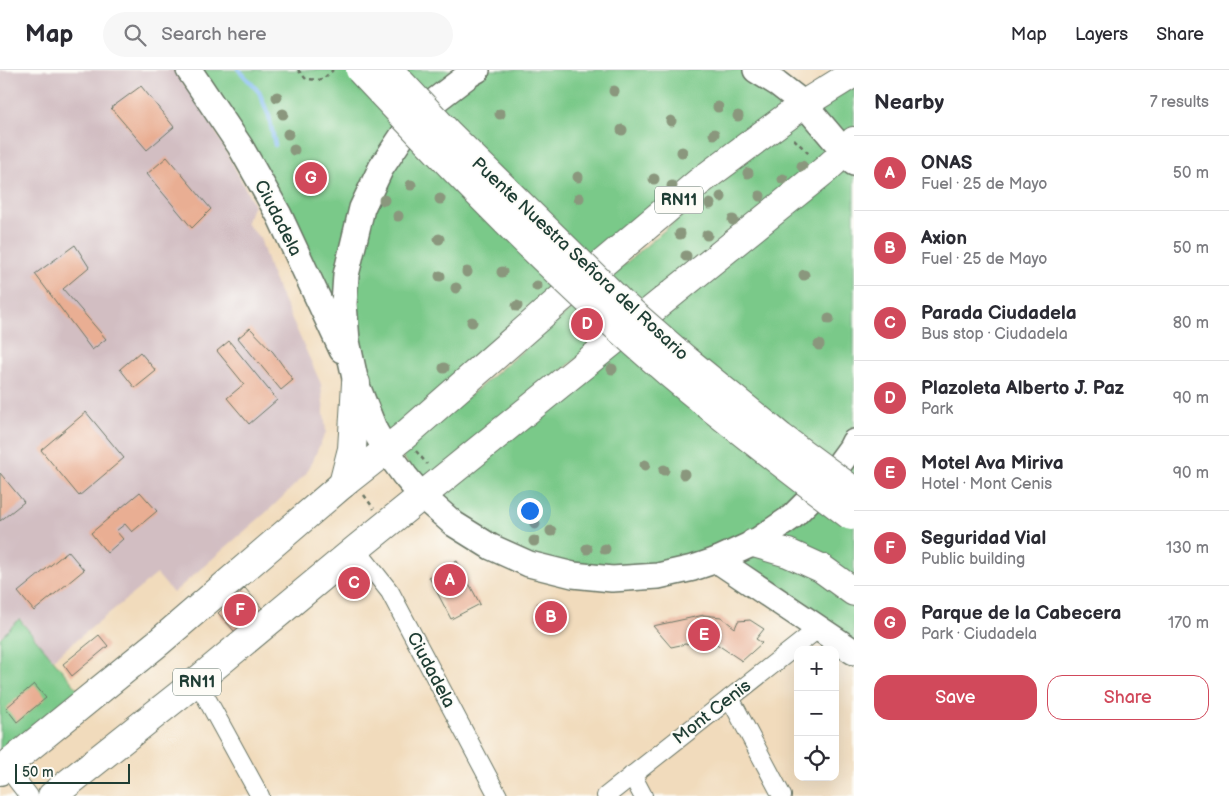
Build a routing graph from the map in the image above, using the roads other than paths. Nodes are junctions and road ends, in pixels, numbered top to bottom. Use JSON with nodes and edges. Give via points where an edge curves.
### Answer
{"nodes":[{"id":1,"x":189,"y":70,"type":"edge"},
{"id":2,"x":360,"y":70,"type":"edge"},
{"id":3,"x":389,"y":70,"type":"edge"},
{"id":4,"x":477,"y":70,"type":"edge"},
{"id":5,"x":756,"y":70,"type":"edge"},
{"id":6,"x":854,"y":73,"type":"edge"},
{"id":7,"x":804,"y":104,"type":"junction"},
{"id":8,"x":851,"y":152,"type":"edge"},
{"id":9,"x":355,"y":378,"type":"junction"},
{"id":10,"x":854,"y":442,"type":"edge"},
{"id":11,"x":386,"y":450,"type":"junction"},
{"id":12,"x":354,"y":490,"type":"junction"},
{"id":13,"x":422,"y":496,"type":"junction"},
{"id":14,"x":853,"y":508,"type":"edge"},
{"id":15,"x":754,"y":543,"type":"junction"},
{"id":16,"x":356,"y":549,"type":"junction"},
{"id":17,"x":717,"y":560,"type":"junction"},
{"id":18,"x":854,"y":592,"type":"edge"},
{"id":19,"x":819,"y":628,"type":"junction"},
{"id":20,"x":852,"y":654,"type":"edge"},
{"id":21,"x":197,"y":681,"type":"junction"},
{"id":22,"x":730,"y":698,"type":"junction"},
{"id":23,"x":3,"y":769,"type":"edge"},
{"id":24,"x":632,"y":775,"type":"junction"},
{"id":25,"x":29,"y":796,"type":"edge"},
{"id":26,"x":52,"y":796,"type":"edge"},
{"id":27,"x":260,"y":796,"type":"edge"},
{"id":28,"x":498,"y":796,"type":"edge"},
{"id":29,"x":606,"y":796,"type":"edge"},
{"id":30,"x":643,"y":796,"type":"edge"},
{"id":31,"x":782,"y":796,"type":"edge"}],
"edges":[{"from":1,"to":9,"type":"main road","name":"Ciudadela","via":[[240,146],[279,215]]},
{"from":2,"to":14,"type":"main road","name":"Puente Nuestra Señora del Rosario","bridge":true,"via":[[449,165],[602,314],[765,451]]},
{"from":3,"to":14,"type":"main road","name":"Puente Nuestra Señora del Rosario","bridge":true,"via":[[449,134],[620,302],[774,431]]},
{"from":4,"to":9,"type":"main road","via":[[436,100],[407,129],[380,168],[362,208],[346,275],[344,304]]},
{"from":5,"to":7,"type":"main road"},
{"from":6,"to":7,"type":"main road"},
{"from":7,"to":8,"type":"main road"},
{"from":7,"to":11,"type":"main road","number":"RN11","via":[[699,182]]},
{"from":8,"to":13,"type":"main road","number":"RN11"},
{"from":9,"to":11,"type":"main road","via":[[375,431]]},
{"from":9,"to":12,"type":"main road"},
{"from":10,"to":15,"type":"main road","via":[[824,485],[792,517]]},
{"from":11,"to":12,"type":"main road","number":"RN11"},
{"from":11,"to":13,"type":"main road"},
{"from":12,"to":23,"type":"main road","number":"RN11"},
{"from":13,"to":16,"type":"main road","number":"RN11"},
{"from":13,"to":17,"type":"main road","via":[[454,524],[491,547],[529,564],[572,575],[612,579],[658,576]]},
{"from":15,"to":17,"type":"main road"},
{"from":15,"to":18,"type":"main road","via":[[788,553],[821,568]]},
{"from":16,"to":21,"type":"main road","number":"RN11"},
{"from":16,"to":28,"type":"street","name":"Ciudadela","via":[[390,592]]},
{"from":17,"to":19,"type":"main road"},
{"from":19,"to":20,"type":"main road"},
{"from":19,"to":22,"type":"street","name":"Mont Cenis"},
{"from":21,"to":26,"type":"main road","number":"RN11"},
{"from":21,"to":27,"type":"street"},
{"from":22,"to":24,"type":"street","name":"Mont Cenis"},
{"from":22,"to":31,"type":"street"},
{"from":23,"to":25,"type":"street"},
{"from":24,"to":29,"type":"street","name":"Mont Cenis"},
{"from":24,"to":30,"type":"street"}]}
